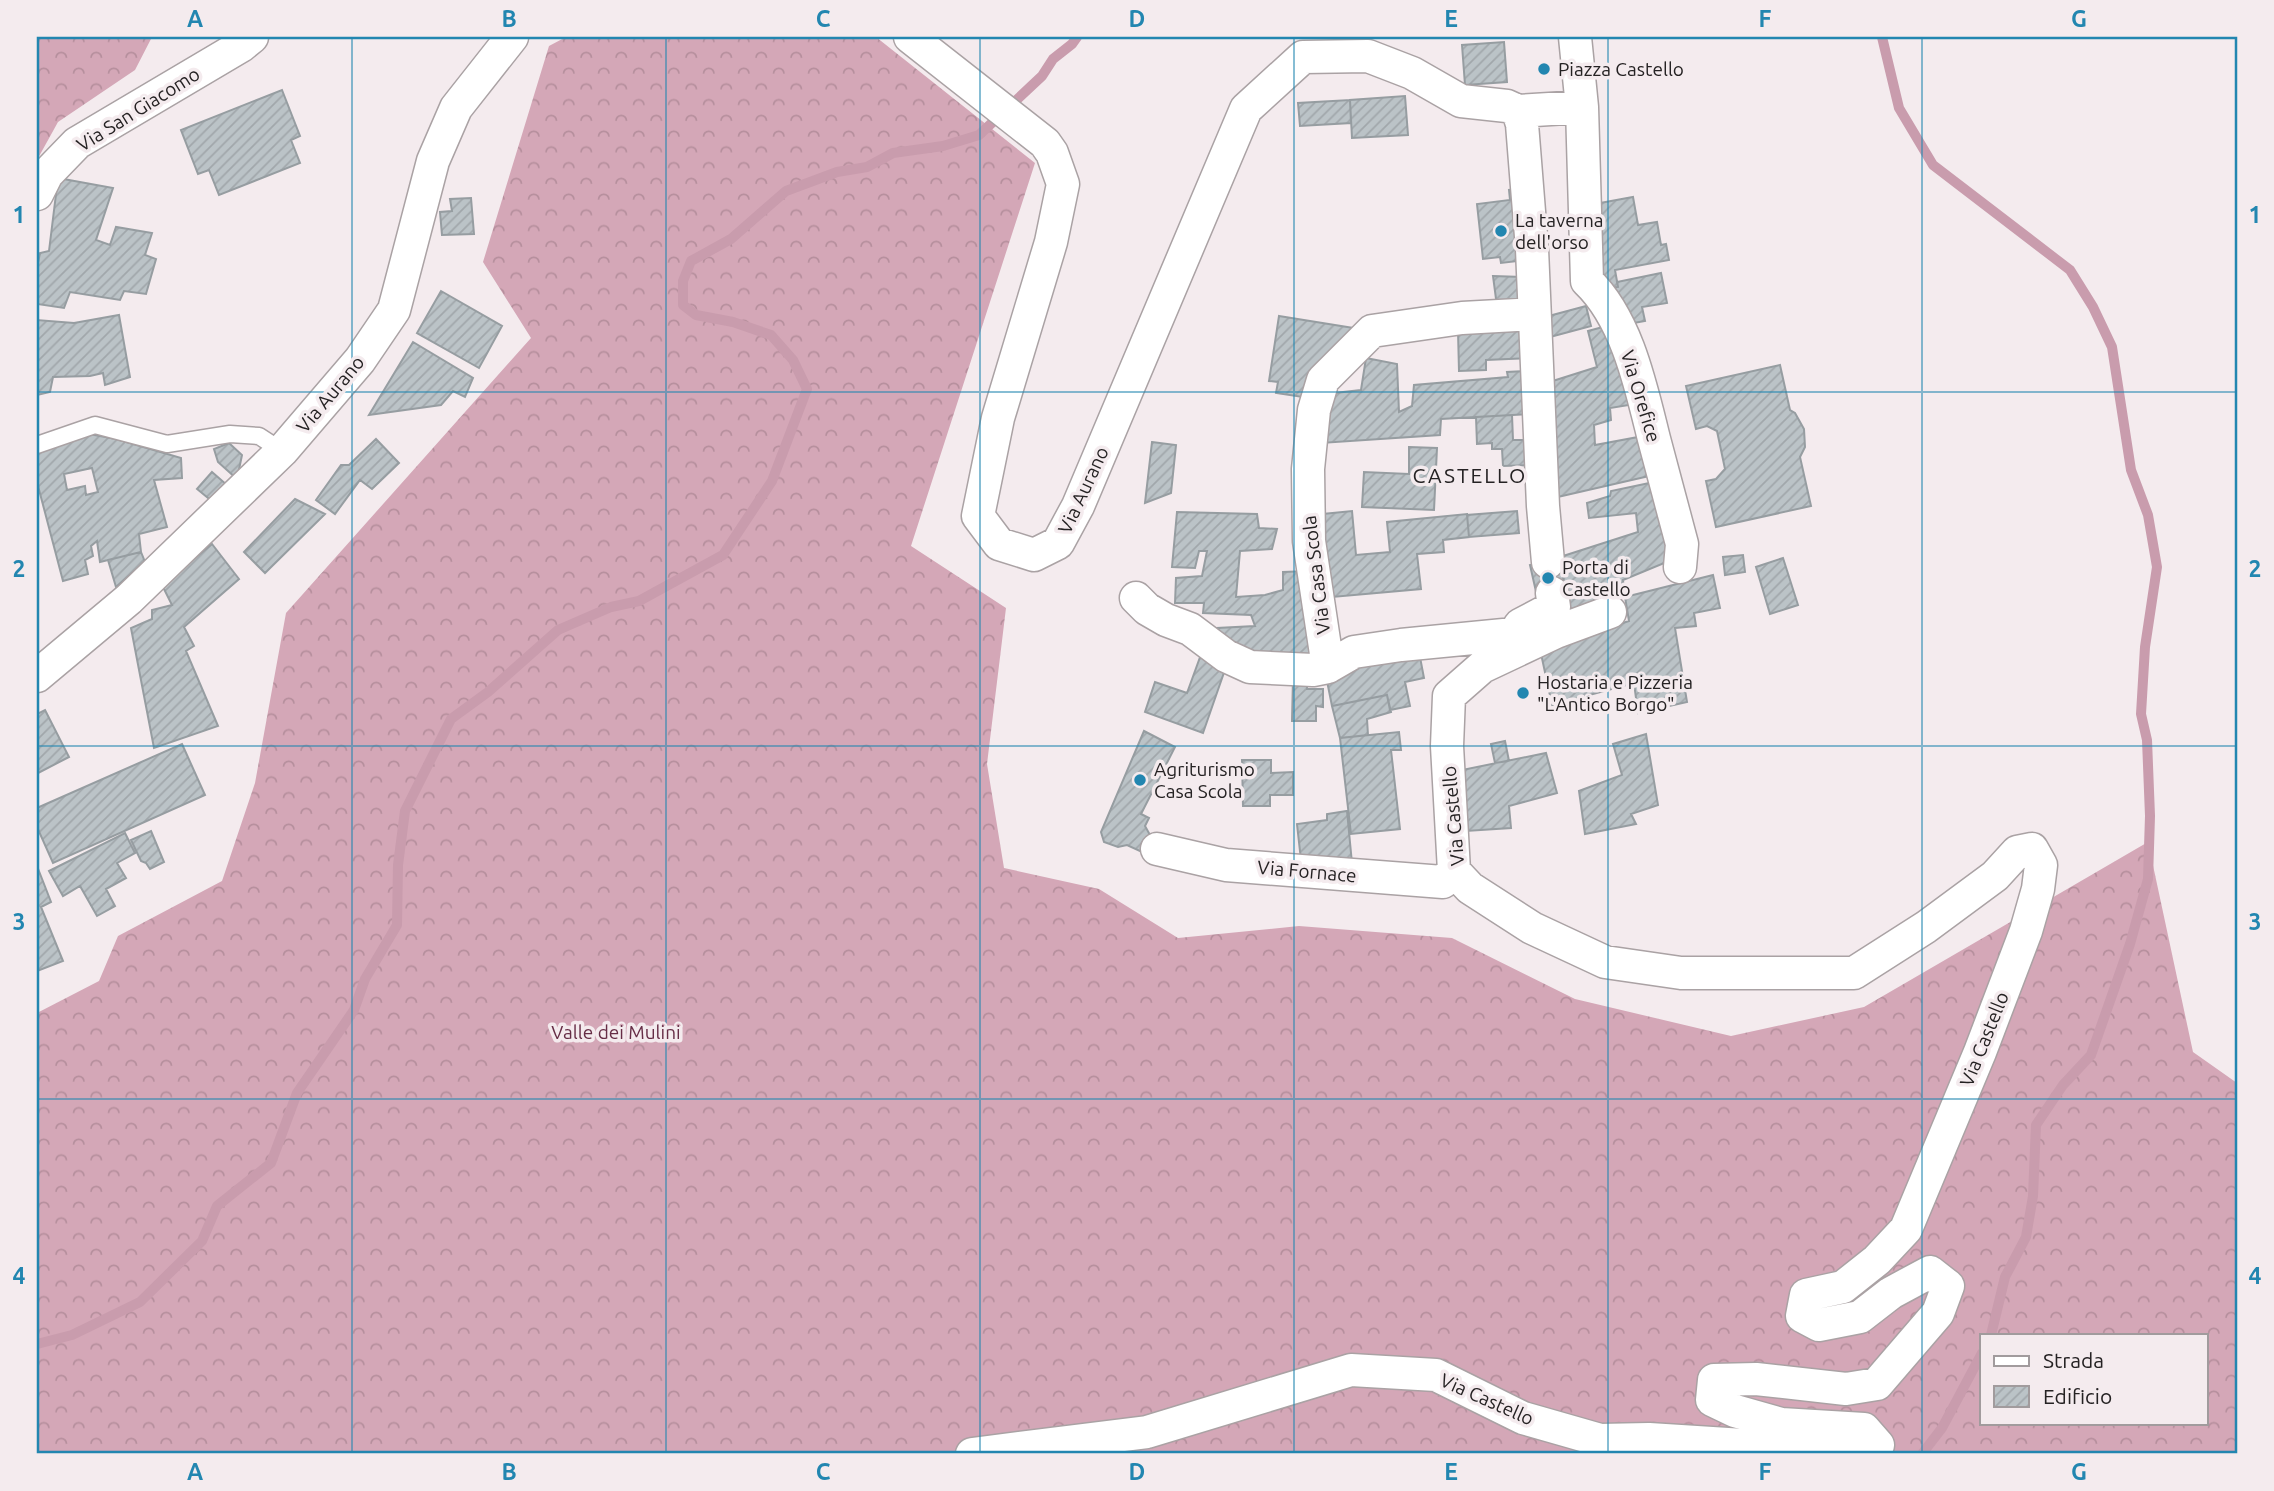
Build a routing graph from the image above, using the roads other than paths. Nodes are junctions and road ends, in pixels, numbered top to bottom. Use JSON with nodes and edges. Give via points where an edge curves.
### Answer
{"nodes":[{"id":1,"x":252,"y":37,"type":"edge"},
{"id":2,"x":512,"y":37,"type":"edge"},
{"id":3,"x":910,"y":37,"type":"edge"},
{"id":4,"x":1575,"y":37,"type":"edge"},
{"id":5,"x":1582,"y":107,"type":"junction"},
{"id":6,"x":1518,"y":111,"type":"junction"},
{"id":7,"x":37,"y":194,"type":"edge"},
{"id":8,"x":1534,"y":314,"type":"junction"},
{"id":9,"x":37,"y":445,"type":"edge"},
{"id":10,"x":282,"y":451,"type":"junction"},
{"id":11,"x":1680,"y":567,"type":"dead end"},
{"id":12,"x":1136,"y":598,"type":"dead end"},
{"id":13,"x":1610,"y":612,"type":"dead end"},
{"id":14,"x":1507,"y":646,"type":"junction"},
{"id":15,"x":1328,"y":667,"type":"junction"},
{"id":16,"x":37,"y":676,"type":"edge"},
{"id":17,"x":1157,"y":849,"type":"dead end"},
{"id":18,"x":1454,"y":871,"type":"junction"},
{"id":19,"x":1673,"y":1447,"type":"edge"},
{"id":20,"x":972,"y":1454,"type":"edge"},
{"id":21,"x":1842,"y":1454,"type":"edge"},
{"id":22,"x":1859,"y":1454,"type":"edge"}],
"edges":[{"from":1,"to":7,"type":"street","name":"Via San Giacomo","via":[[77,144],[47,174]]},
{"from":2,"to":10,"type":"street","name":"Via Aurano","via":[[456,108],[433,161],[394,310],[360,360]]},
{"from":3,"to":6,"type":"street","name":"Via Aurano","via":[[1045,143],[1063,184],[1052,242],[998,418],[978,516],[999,544],[1034,555],[1058,543],[1078,506],[1246,109],[1303,57],[1368,56],[1461,101]]},
{"from":4,"to":5,"type":"street","name":"Via Orefice"},
{"from":5,"to":6,"type":"street"},
{"from":5,"to":11,"type":"street","name":"Via Orefice","via":[[1587,281],[1618,325],[1636,370],[1682,544]]},
{"from":6,"to":8,"type":"street"},
{"from":8,"to":14,"type":"street","via":[[1542,493],[1554,607],[1520,625]]},
{"from":8,"to":15,"type":"street","name":"Via Casa Scola","via":[[1462,318],[1372,331],[1323,380],[1314,410],[1309,541]]},
{"from":9,"to":10,"type":"lane","via":[[95,425],[167,444],[230,434],[259,436]]},
{"from":10,"to":16,"type":"street","name":"Via Aurano","via":[[129,599]]},
{"from":12,"to":15,"type":"street","via":[[1157,615],[1190,629],[1226,656],[1250,667]]},
{"from":13,"to":14,"type":"street"},
{"from":14,"to":15,"type":"street","via":[[1401,645],[1354,652]]},
{"from":14,"to":18,"type":"street","name":"Via Castello","via":[[1449,696]]},
{"from":17,"to":18,"type":"street","name":"Via Fornace","via":[[1226,865],[1443,882]]},
{"from":18,"to":22,"type":"street","name":"Via Castello","via":[[1470,888],[1532,928],[1605,962],[1681,973],[1854,973],[1985,884],[2017,852],[2032,849],[2041,865],[2026,931],[1906,1229],[1843,1287],[1806,1295],[1802,1316],[1819,1325],[1860,1317],[1930,1272],[1948,1286],[1938,1313],[1877,1384],[1846,1389],[1756,1379],[1714,1380],[1712,1400],[1735,1411],[1781,1424],[1864,1429],[1878,1445]]},
{"from":19,"to":20,"type":"street","name":"Via Castello","via":[[1600,1440],[1522,1418],[1436,1375],[1351,1370],[1147,1432]]},
{"from":19,"to":21,"type":"street","name":"Via Castello","via":[[1790,1448]]}]}
